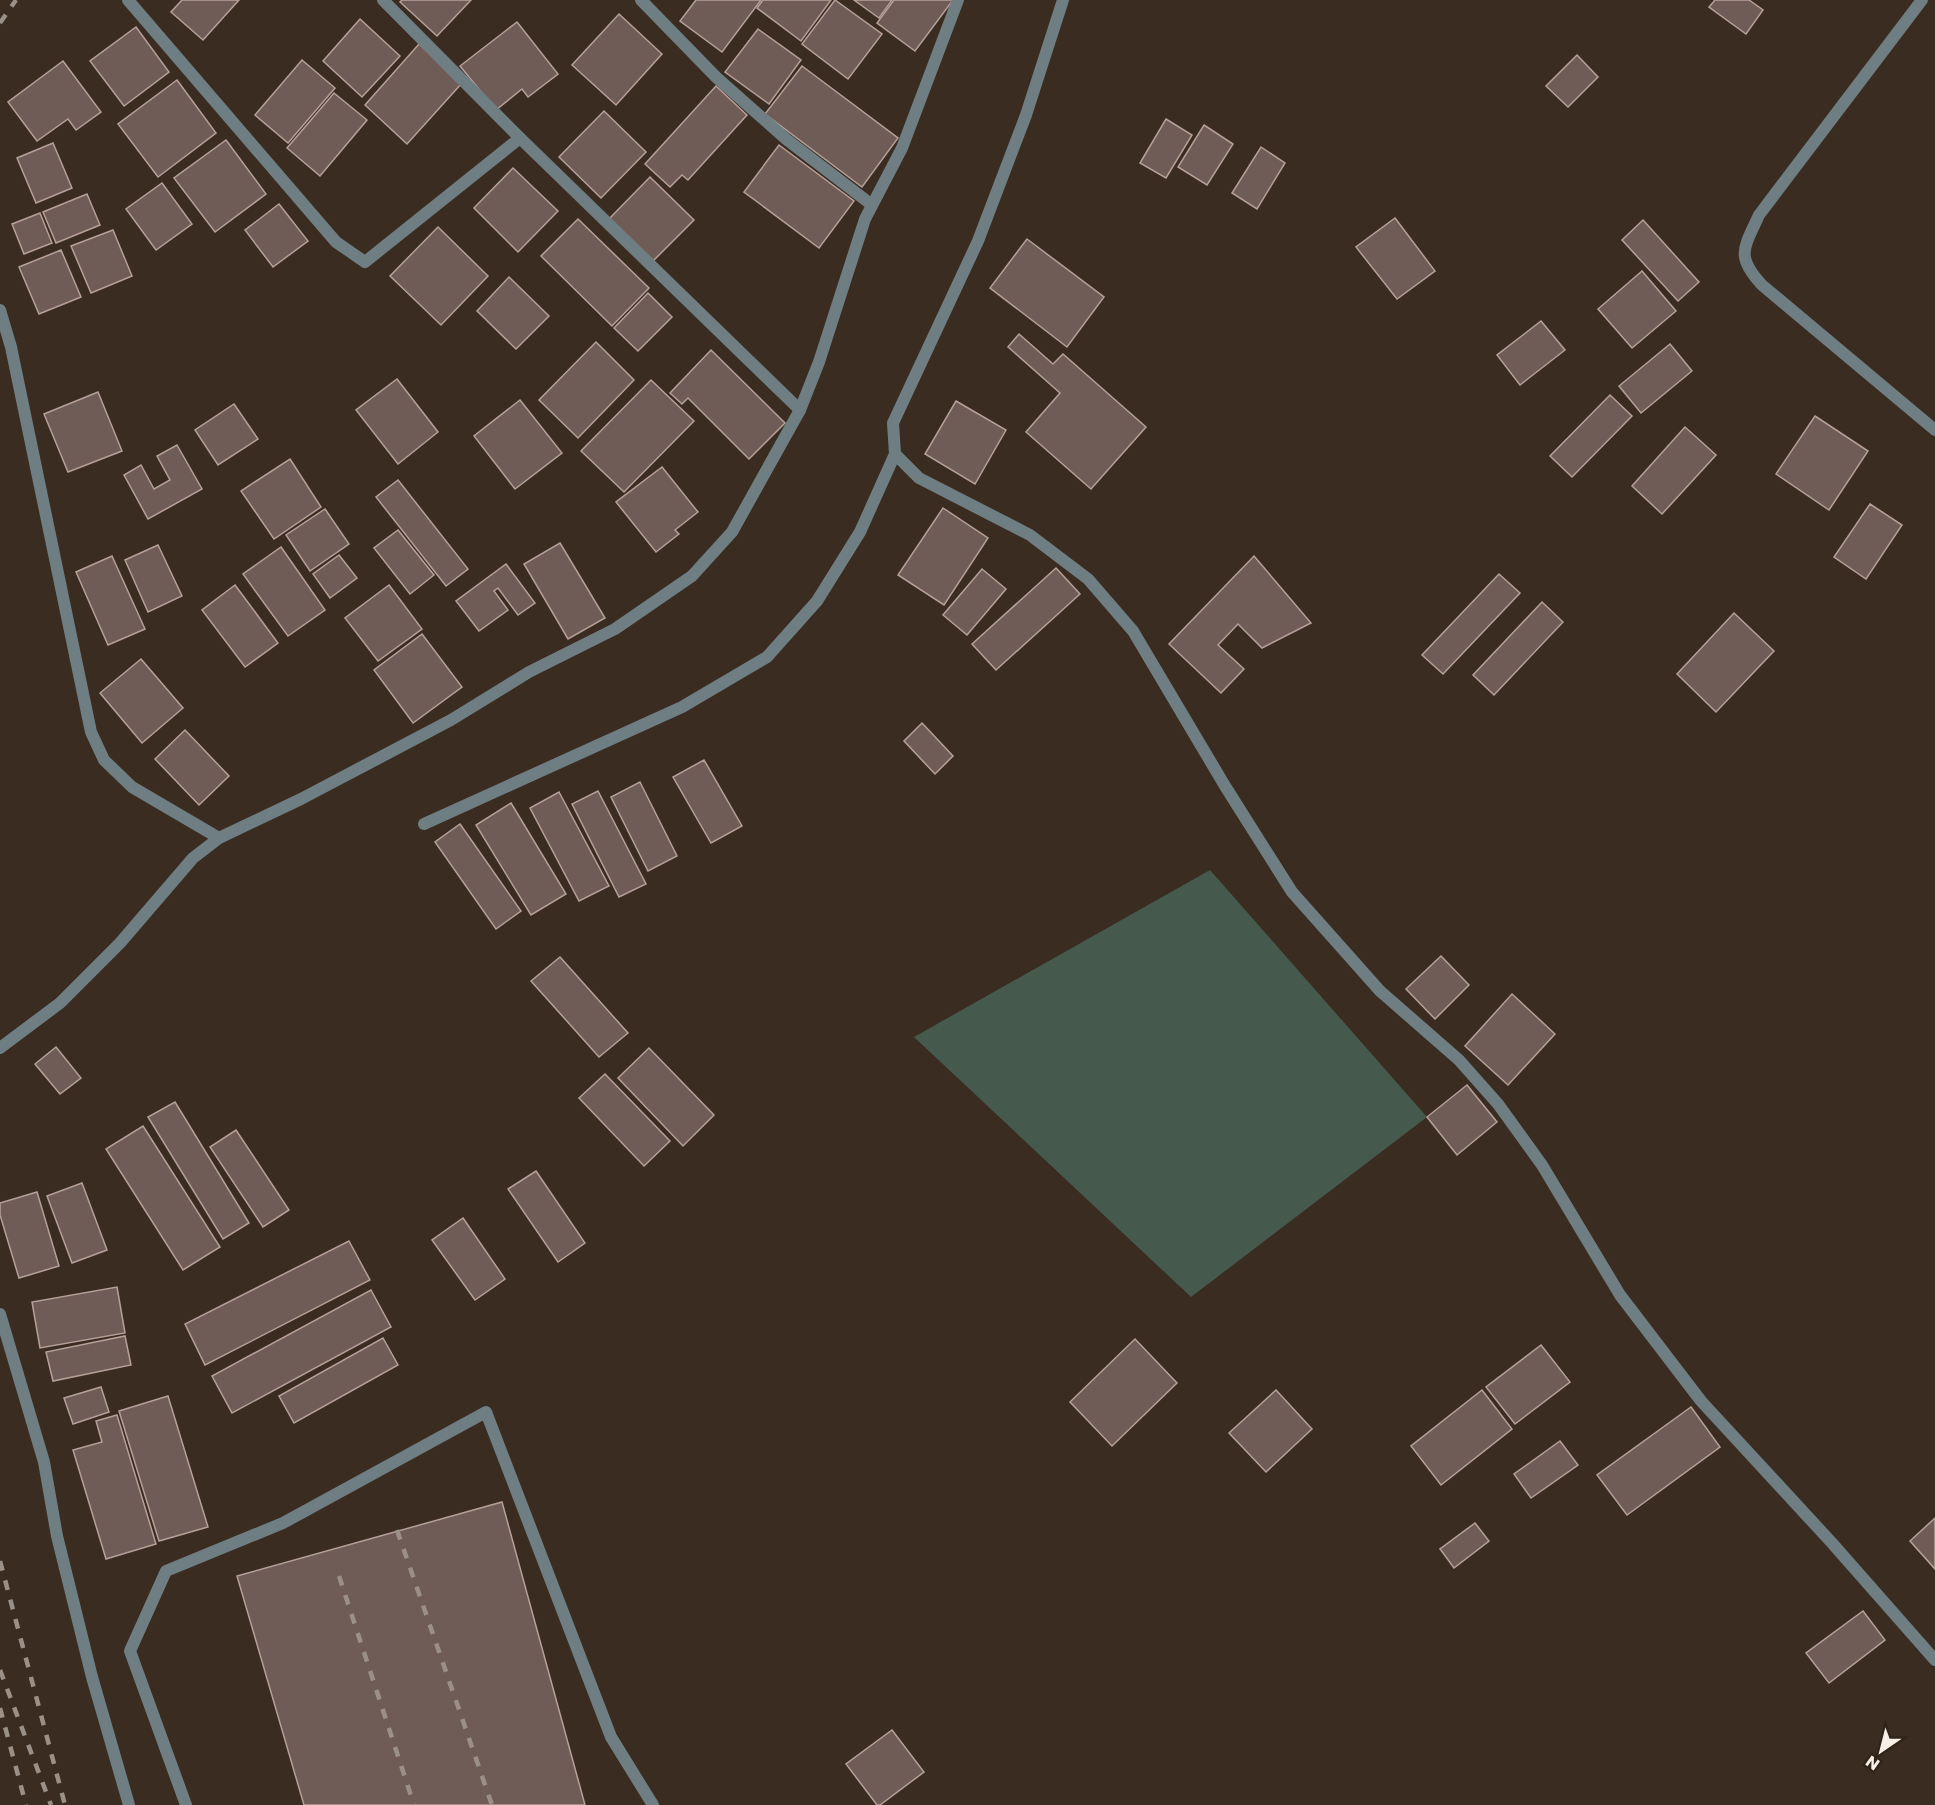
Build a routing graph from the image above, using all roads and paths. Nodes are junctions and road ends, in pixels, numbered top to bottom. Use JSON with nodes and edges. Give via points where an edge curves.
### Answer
{"nodes":[{"id":1,"x":128,"y":0,"type":"edge"},
{"id":2,"x":383,"y":0,"type":"edge"},
{"id":3,"x":641,"y":0,"type":"edge"},
{"id":4,"x":958,"y":0,"type":"edge"},
{"id":5,"x":1063,"y":0,"type":"edge"},
{"id":6,"x":1922,"y":0,"type":"edge"},
{"id":7,"x":520,"y":138,"type":"junction"},
{"id":8,"x":872,"y":205,"type":"junction"},
{"id":9,"x":0,"y":310,"type":"edge"},
{"id":10,"x":800,"y":410,"type":"junction"},
{"id":11,"x":1935,"y":430,"type":"edge"},
{"id":12,"x":895,"y":454,"type":"junction"},
{"id":13,"x":424,"y":824,"type":"dead end"},
{"id":14,"x":219,"y":838,"type":"junction"},
{"id":15,"x":0,"y":1048,"type":"edge"},
{"id":16,"x":0,"y":1314,"type":"edge"},
{"id":17,"x":1935,"y":1660,"type":"edge"},
{"id":18,"x":129,"y":1805,"type":"edge"},
{"id":19,"x":186,"y":1805,"type":"edge"},
{"id":20,"x":653,"y":1805,"type":"edge"}],
"edges":[{"from":1,"to":7,"type":"street","via":[[336,242],[365,262]]},
{"from":2,"to":7,"type":"street"},
{"from":3,"to":8,"type":"street","via":[[786,139]]},
{"from":4,"to":8,"type":"street","via":[[902,148]]},
{"from":5,"to":12,"type":"street","via":[[1026,115],[978,241],[893,423]]},
{"from":6,"to":11,"type":"street","via":[[1759,215],[1744,258],[1749,271],[1762,285]]},
{"from":7,"to":10,"type":"street"},
{"from":8,"to":10,"type":"street"},
{"from":9,"to":14,"type":"street","via":[[91,732],[104,760],[132,787]]},
{"from":10,"to":14,"type":"street","via":[[732,532],[692,576],[615,629],[529,672],[451,720]]},
{"from":12,"to":13,"type":"street","via":[[860,532],[818,601],[767,657],[682,707]]},
{"from":12,"to":17,"type":"street","via":[[919,478],[1030,535],[1088,579],[1133,631],[1292,892],[1380,991],[1459,1060],[1498,1104],[1542,1165],[1620,1295],[1701,1401]]},
{"from":14,"to":15,"type":"street","via":[[193,858],[120,943],[60,1003]]},
{"from":16,"to":18,"type":"street","via":[[45,1462],[57,1536]]},
{"from":19,"to":20,"type":"street","via":[[130,1651],[166,1571],[283,1523],[486,1412],[611,1737]]}]}
